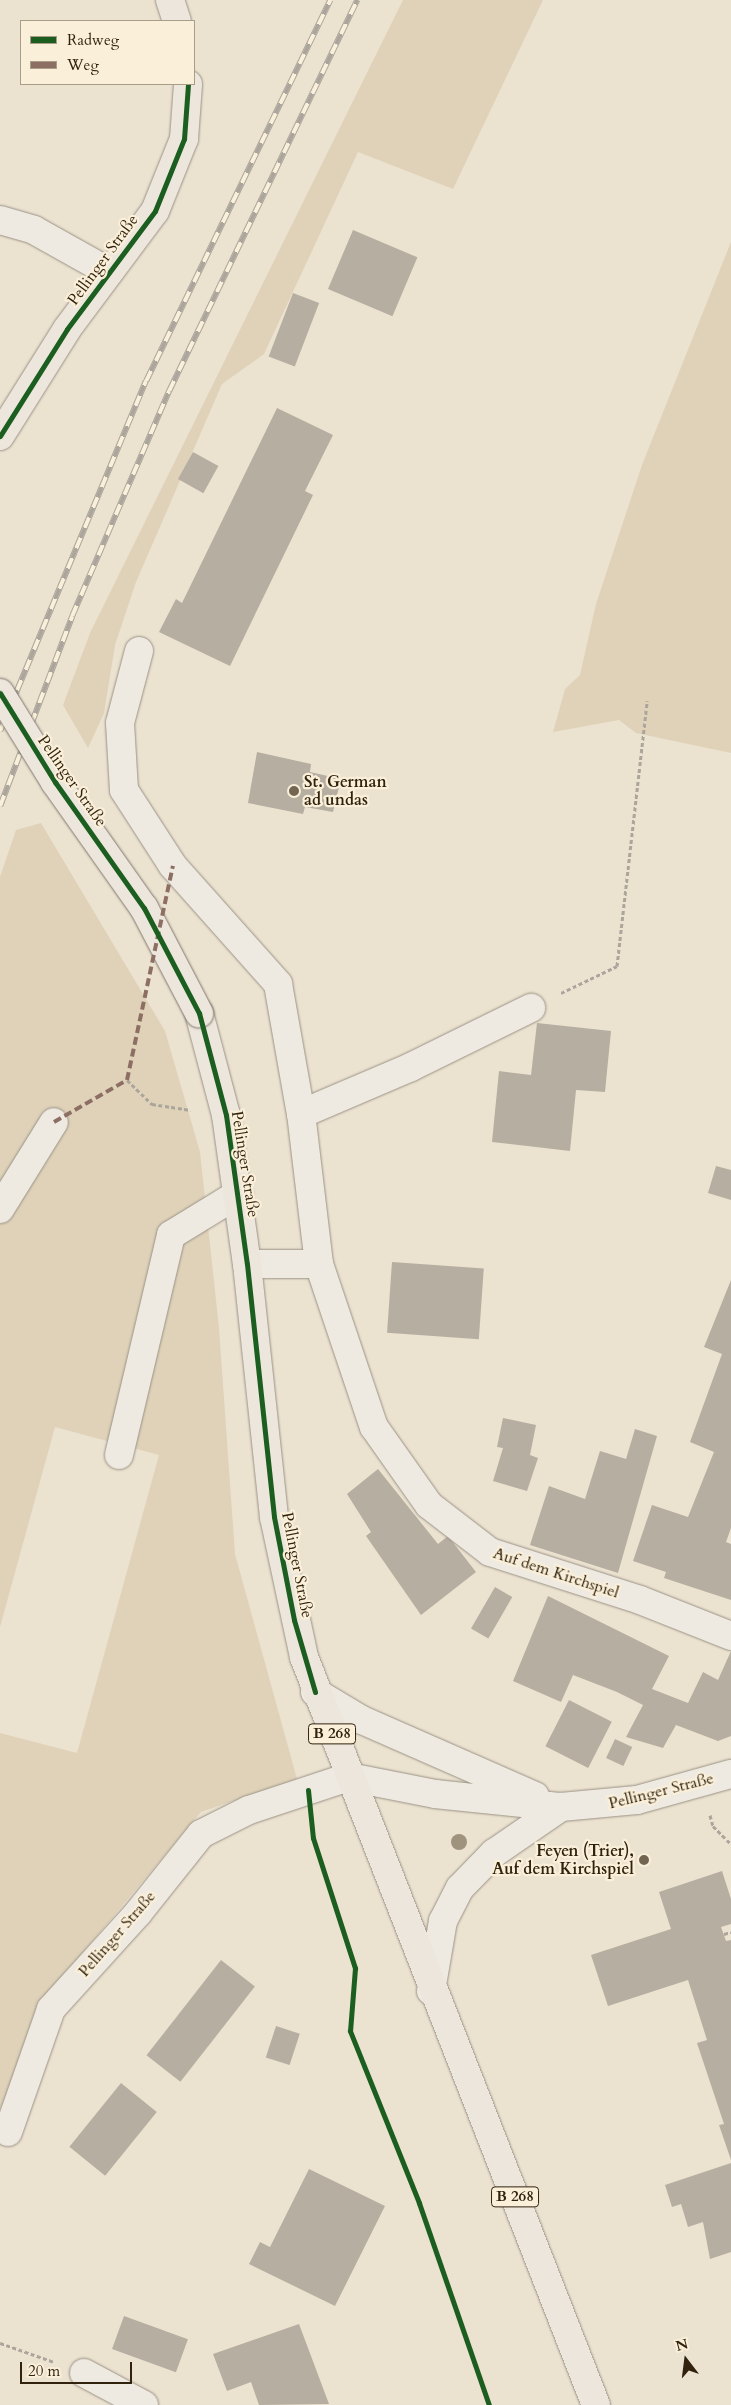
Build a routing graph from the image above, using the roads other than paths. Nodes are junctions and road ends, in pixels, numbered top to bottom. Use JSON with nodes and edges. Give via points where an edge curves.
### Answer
{"nodes":[{"id":1,"x":170,"y":0,"type":"edge"},
{"id":2,"x":177,"y":20,"type":"edge"},
{"id":3,"x":188,"y":85,"type":"edge"},
{"id":4,"x":0,"y":220,"type":"edge"},
{"id":5,"x":109,"y":272,"type":"junction"},
{"id":6,"x":0,"y":436,"type":"edge"},
{"id":7,"x":139,"y":651,"type":"dead end"},
{"id":8,"x":0,"y":694,"type":"edge"},
{"id":9,"x":531,"y":1008,"type":"road end"},
{"id":10,"x":301,"y":1114,"type":"junction"},
{"id":11,"x":54,"y":1122,"type":"dead end"},
{"id":12,"x":238,"y":1194,"type":"junction"},
{"id":13,"x":0,"y":1209,"type":"edge"},
{"id":14,"x":247,"y":1264,"type":"junction"},
{"id":15,"x":319,"y":1264,"type":"junction"},
{"id":16,"x":119,"y":1455,"type":"dead end"},
{"id":17,"x":731,"y":1636,"type":"edge"},
{"id":18,"x":316,"y":1692,"type":"junction"},
{"id":19,"x":731,"y":1774,"type":"edge"},
{"id":20,"x":349,"y":1777,"type":"junction"},
{"id":21,"x":561,"y":1807,"type":"junction"},
{"id":22,"x":431,"y":1991,"type":"junction"},
{"id":23,"x":8,"y":2132,"type":"dead end"},
{"id":24,"x":84,"y":2373,"type":"road end"},
{"id":25,"x":144,"y":2405,"type":"edge"},
{"id":26,"x":596,"y":2405,"type":"edge"}],
"edges":[{"from":1,"to":2,"type":"main road"},
{"from":3,"to":5,"type":"main road","name":"Pellinger Straße","via":[[184,138],[171,180],[154,211]]},
{"from":4,"to":5,"type":"street","name":"Pellinger Straße","via":[[34,230]]},
{"from":5,"to":6,"type":"main road","name":"Pellinger Straße"},
{"from":7,"to":10,"type":"street","via":[[120,724],[124,790],[173,866],[278,984]]},
{"from":8,"to":12,"type":"main road","name":"Pellinger Straße","number":"B 268","bridge":true,"via":[[55,782],[144,908],[199,1013],[226,1115]]},
{"from":9,"to":10,"type":"street","via":[[411,1067]]},
{"from":10,"to":15,"type":"street"},
{"from":11,"to":13,"type":"street"},
{"from":12,"to":14,"type":"main road","name":"Pellinger Straße","number":"B 268"},
{"from":12,"to":16,"type":"street","via":[[170,1235]]},
{"from":14,"to":15,"type":"street"},
{"from":14,"to":18,"type":"main road","name":"Pellinger Straße","number":"B 268","via":[[274,1517],[294,1620]]},
{"from":15,"to":17,"type":"street","name":"Auf dem Kirchspiel","via":[[374,1427],[429,1505],[490,1552],[640,1600]]},
{"from":18,"to":20,"type":"main road","name":"Pellinger Straße","number":"B 268"},
{"from":18,"to":21,"type":"street","name":"Pellinger Straße","via":[[371,1724]]},
{"from":19,"to":21,"type":"street","name":"Pellinger Straße","via":[[637,1800]]},
{"from":20,"to":21,"type":"street","name":"Pellinger Straße","via":[[435,1794]]},
{"from":20,"to":22,"type":"main road","number":"B 268"},
{"from":20,"to":23,"type":"street","name":"Pellinger Straße","via":[[249,1810],[201,1834],[138,1913],[51,2009]]},
{"from":21,"to":22,"type":"street","name":"Pellinger Straße","via":[[494,1853],[460,1888],[443,1921]]},
{"from":22,"to":26,"type":"main road","number":"B 268"},
{"from":24,"to":25,"type":"street"}]}
